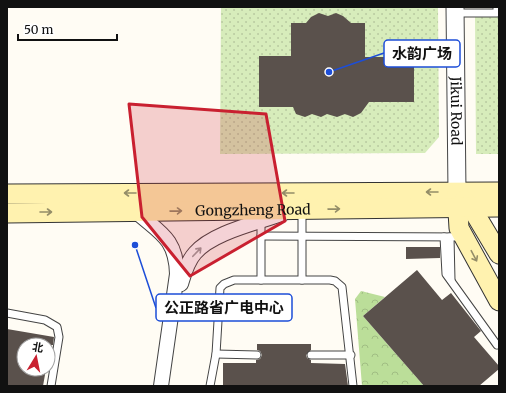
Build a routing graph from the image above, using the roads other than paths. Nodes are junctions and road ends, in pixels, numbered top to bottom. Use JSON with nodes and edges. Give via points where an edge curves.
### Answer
{"nodes":[{"id":1,"x":497,"y":7,"type":"edge"},
{"id":2,"x":456,"y":10,"type":"edge"},
{"id":3,"x":499,"y":192,"type":"edge"},
{"id":4,"x":7,"y":194,"type":"edge"},
{"id":5,"x":462,"y":202,"type":"junction"},
{"id":6,"x":499,"y":207,"type":"edge"},
{"id":7,"x":299,"y":209,"type":"junction"},
{"id":8,"x":135,"y":211,"type":"junction"},
{"id":9,"x":7,"y":212,"type":"edge"},
{"id":10,"x":261,"y":222,"type":"junction"},
{"id":11,"x":261,"y":236,"type":"junction"},
{"id":12,"x":302,"y":236,"type":"junction"},
{"id":13,"x":453,"y":237,"type":"junction"},
{"id":14,"x":499,"y":254,"type":"edge"},
{"id":15,"x":261,"y":280,"type":"junction"},
{"id":16,"x":302,"y":280,"type":"junction"},
{"id":17,"x":499,"y":301,"type":"edge"},
{"id":18,"x":7,"y":313,"type":"edge"},
{"id":19,"x":171,"y":328,"type":"junction"},
{"id":20,"x":497,"y":345,"type":"dead end"},
{"id":21,"x":216,"y":354,"type":"junction"},
{"id":22,"x":256,"y":355,"type":"dead end"},
{"id":23,"x":311,"y":355,"type":"dead end"},
{"id":24,"x":351,"y":355,"type":"junction"},
{"id":25,"x":50,"y":386,"type":"edge"},
{"id":26,"x":161,"y":386,"type":"edge"},
{"id":27,"x":210,"y":386,"type":"edge"},
{"id":28,"x":353,"y":386,"type":"edge"}],
"edges":[{"from":1,"to":2,"type":"lane","via":[[497,12]]},
{"from":2,"to":5,"type":"street","name":"Jikui Road"},
{"from":3,"to":5,"type":"main road","name":"Gongzheng Road"},
{"from":5,"to":4,"type":"main road","name":"Gongzheng Road","one_way":true},
{"from":5,"to":6,"type":"main road","name":"Gongzheng Road"},
{"from":7,"to":5,"type":"main road","name":"Gongzheng Road","one_way":true},
{"from":5,"to":13,"type":"main road","via":[[459,228]]},
{"from":5,"to":14,"type":"main road"},
{"from":8,"to":7,"type":"main road","name":"Gongzheng Road","one_way":true},
{"from":7,"to":10,"type":"street"},
{"from":7,"to":12,"type":"lane"},
{"from":9,"to":8,"type":"main road","name":"Gongzheng Road","one_way":true},
{"from":8,"to":19,"type":"street","via":[[167,240],[176,256],[177,274]]},
{"from":10,"to":11,"type":"lane"},
{"from":19,"to":10,"type":"street","one_way":true,"via":[[185,272],[195,253],[220,236]]},
{"from":11,"to":12,"type":"lane"},
{"from":11,"to":15,"type":"lane"},
{"from":12,"to":13,"type":"lane"},
{"from":12,"to":16,"type":"lane"},
{"from":13,"to":17,"type":"main road","one_way":true},
{"from":13,"to":20,"type":"lane","via":[[444,269]]},
{"from":15,"to":16,"type":"lane"},
{"from":15,"to":21,"type":"lane","via":[[234,280],[222,286],[219,292]]},
{"from":16,"to":24,"type":"lane","via":[[330,280],[342,287]]},
{"from":18,"to":25,"type":"lane","via":[[45,320],[57,326],[60,337]]},
{"from":19,"to":26,"type":"street"},
{"from":21,"to":22,"type":"lane"},
{"from":21,"to":27,"type":"lane"},
{"from":23,"to":24,"type":"lane"},
{"from":24,"to":28,"type":"lane"}]}
